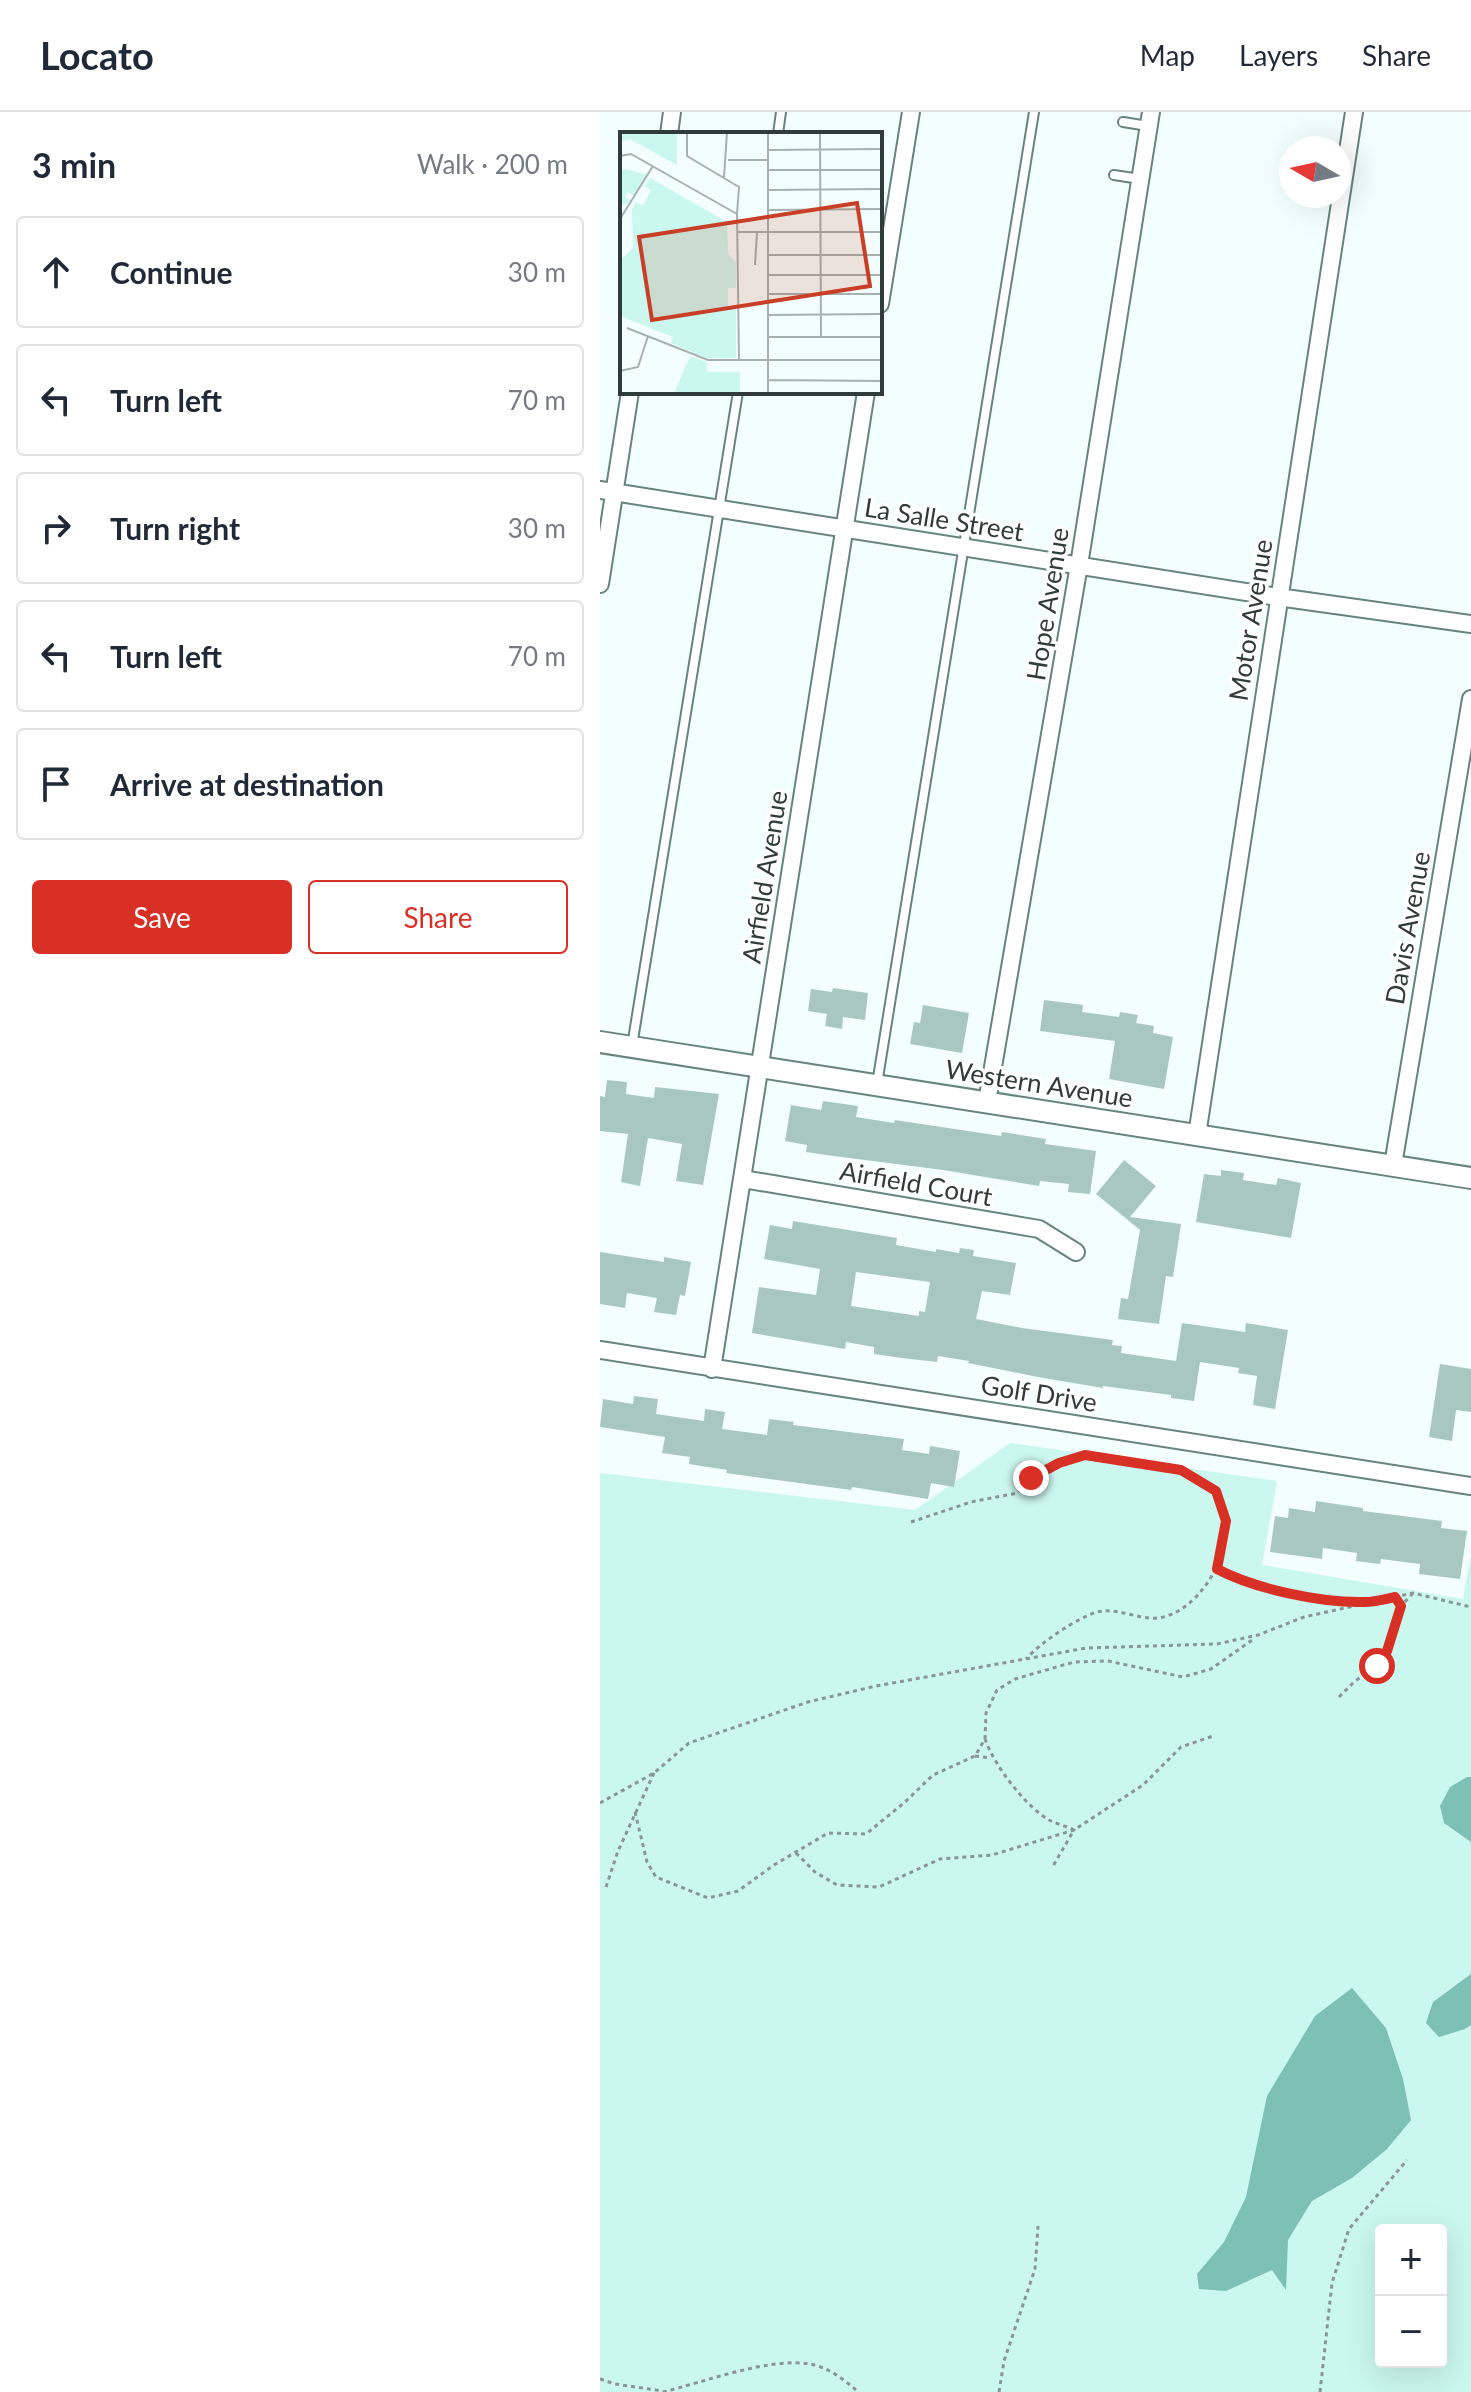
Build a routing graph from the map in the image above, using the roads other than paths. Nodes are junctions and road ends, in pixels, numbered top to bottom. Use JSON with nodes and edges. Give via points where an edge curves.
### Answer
{"nodes":[{"id":1,"x":672,"y":112,"type":"edge"},
{"id":2,"x":781,"y":112,"type":"edge"},
{"id":3,"x":911,"y":112,"type":"edge"},
{"id":4,"x":1034,"y":112,"type":"edge"},
{"id":5,"x":1354,"y":112,"type":"edge"},
{"id":6,"x":1149,"y":119,"type":"edge"},
{"id":7,"x":1123,"y":122,"type":"dead end"},
{"id":8,"x":669,"y":132,"type":"edge"},
{"id":9,"x":778,"y":132,"type":"edge"},
{"id":10,"x":1114,"y":175,"type":"dead end"},
{"id":11,"x":1140,"y":179,"type":"junction"},
{"id":12,"x":882,"y":292,"type":"edge"},
{"id":13,"x":630,"y":394,"type":"edge"},
{"id":14,"x":738,"y":394,"type":"edge"},
{"id":15,"x":866,"y":394,"type":"edge"},
{"id":16,"x":607,"y":491,"type":"edge"},
{"id":17,"x":720,"y":509,"type":"junction"},
{"id":18,"x":844,"y":529,"type":"junction"},
{"id":19,"x":965,"y":548,"type":"junction"},
{"id":20,"x":1079,"y":565,"type":"junction"},
{"id":21,"x":600,"y":584,"type":"edge"},
{"id":22,"x":1278,"y":597,"type":"junction"},
{"id":23,"x":1471,"y":624,"type":"edge"},
{"id":24,"x":1471,"y":699,"type":"edge"},
{"id":25,"x":600,"y":1042,"type":"edge"},
{"id":26,"x":632,"y":1047,"type":"junction"},
{"id":27,"x":758,"y":1067,"type":"junction"},
{"id":28,"x":877,"y":1085,"type":"junction"},
{"id":29,"x":987,"y":1102,"type":"junction"},
{"id":30,"x":1197,"y":1135,"type":"junction"},
{"id":31,"x":1393,"y":1165,"type":"junction"},
{"id":32,"x":1471,"y":1178,"type":"edge"},
{"id":33,"x":743,"y":1179,"type":"junction"},
{"id":34,"x":1076,"y":1252,"type":"dead end"},
{"id":35,"x":600,"y":1350,"type":"edge"},
{"id":36,"x":712,"y":1369,"type":"junction"},
{"id":37,"x":1471,"y":1486,"type":"edge"}],
"edges":[{"from":1,"to":8,"type":"street"},
{"from":2,"to":9,"type":"lane"},
{"from":3,"to":12,"type":"street"},
{"from":4,"to":19,"type":"lane"},
{"from":5,"to":22,"type":"street","name":"Motor Avenue"},
{"from":6,"to":7,"type":"lane"},
{"from":6,"to":11,"type":"street","name":"Hope Avenue"},
{"from":10,"to":11,"type":"lane"},
{"from":11,"to":20,"type":"street","name":"Hope Avenue"},
{"from":13,"to":16,"type":"street"},
{"from":14,"to":17,"type":"lane"},
{"from":15,"to":18,"type":"street","name":"Airfield Avenue"},
{"from":16,"to":17,"type":"street","name":"La Salle Street"},
{"from":16,"to":21,"type":"street"},
{"from":17,"to":18,"type":"street","name":"La Salle Street"},
{"from":17,"to":26,"type":"lane"},
{"from":18,"to":19,"type":"street","name":"La Salle Street"},
{"from":18,"to":27,"type":"street","name":"Airfield Avenue"},
{"from":19,"to":20,"type":"street","name":"La Salle Street"},
{"from":19,"to":28,"type":"lane"},
{"from":20,"to":22,"type":"street","name":"La Salle Street"},
{"from":20,"to":29,"type":"street","name":"Hope Avenue"},
{"from":22,"to":23,"type":"street","name":"La Salle Street"},
{"from":22,"to":30,"type":"street","name":"Motor Avenue"},
{"from":24,"to":31,"type":"street","name":"Davis Avenue"},
{"from":25,"to":26,"type":"street","name":"Western Avenue"},
{"from":26,"to":27,"type":"street","name":"Western Avenue"},
{"from":27,"to":28,"type":"street","name":"Western Avenue"},
{"from":27,"to":33,"type":"street","name":"Airfield Avenue"},
{"from":28,"to":29,"type":"street","name":"Western Avenue"},
{"from":29,"to":30,"type":"street","name":"Western Avenue"},
{"from":30,"to":31,"type":"street","name":"Western Avenue"},
{"from":31,"to":32,"type":"street","name":"Western Avenue"},
{"from":33,"to":34,"type":"street","name":"Airfield Court","via":[[1039,1229]]},
{"from":33,"to":36,"type":"street","name":"Airfield Avenue"},
{"from":35,"to":36,"type":"street","name":"Golf Drive"},
{"from":36,"to":37,"type":"street","name":"Golf Drive"}]}
